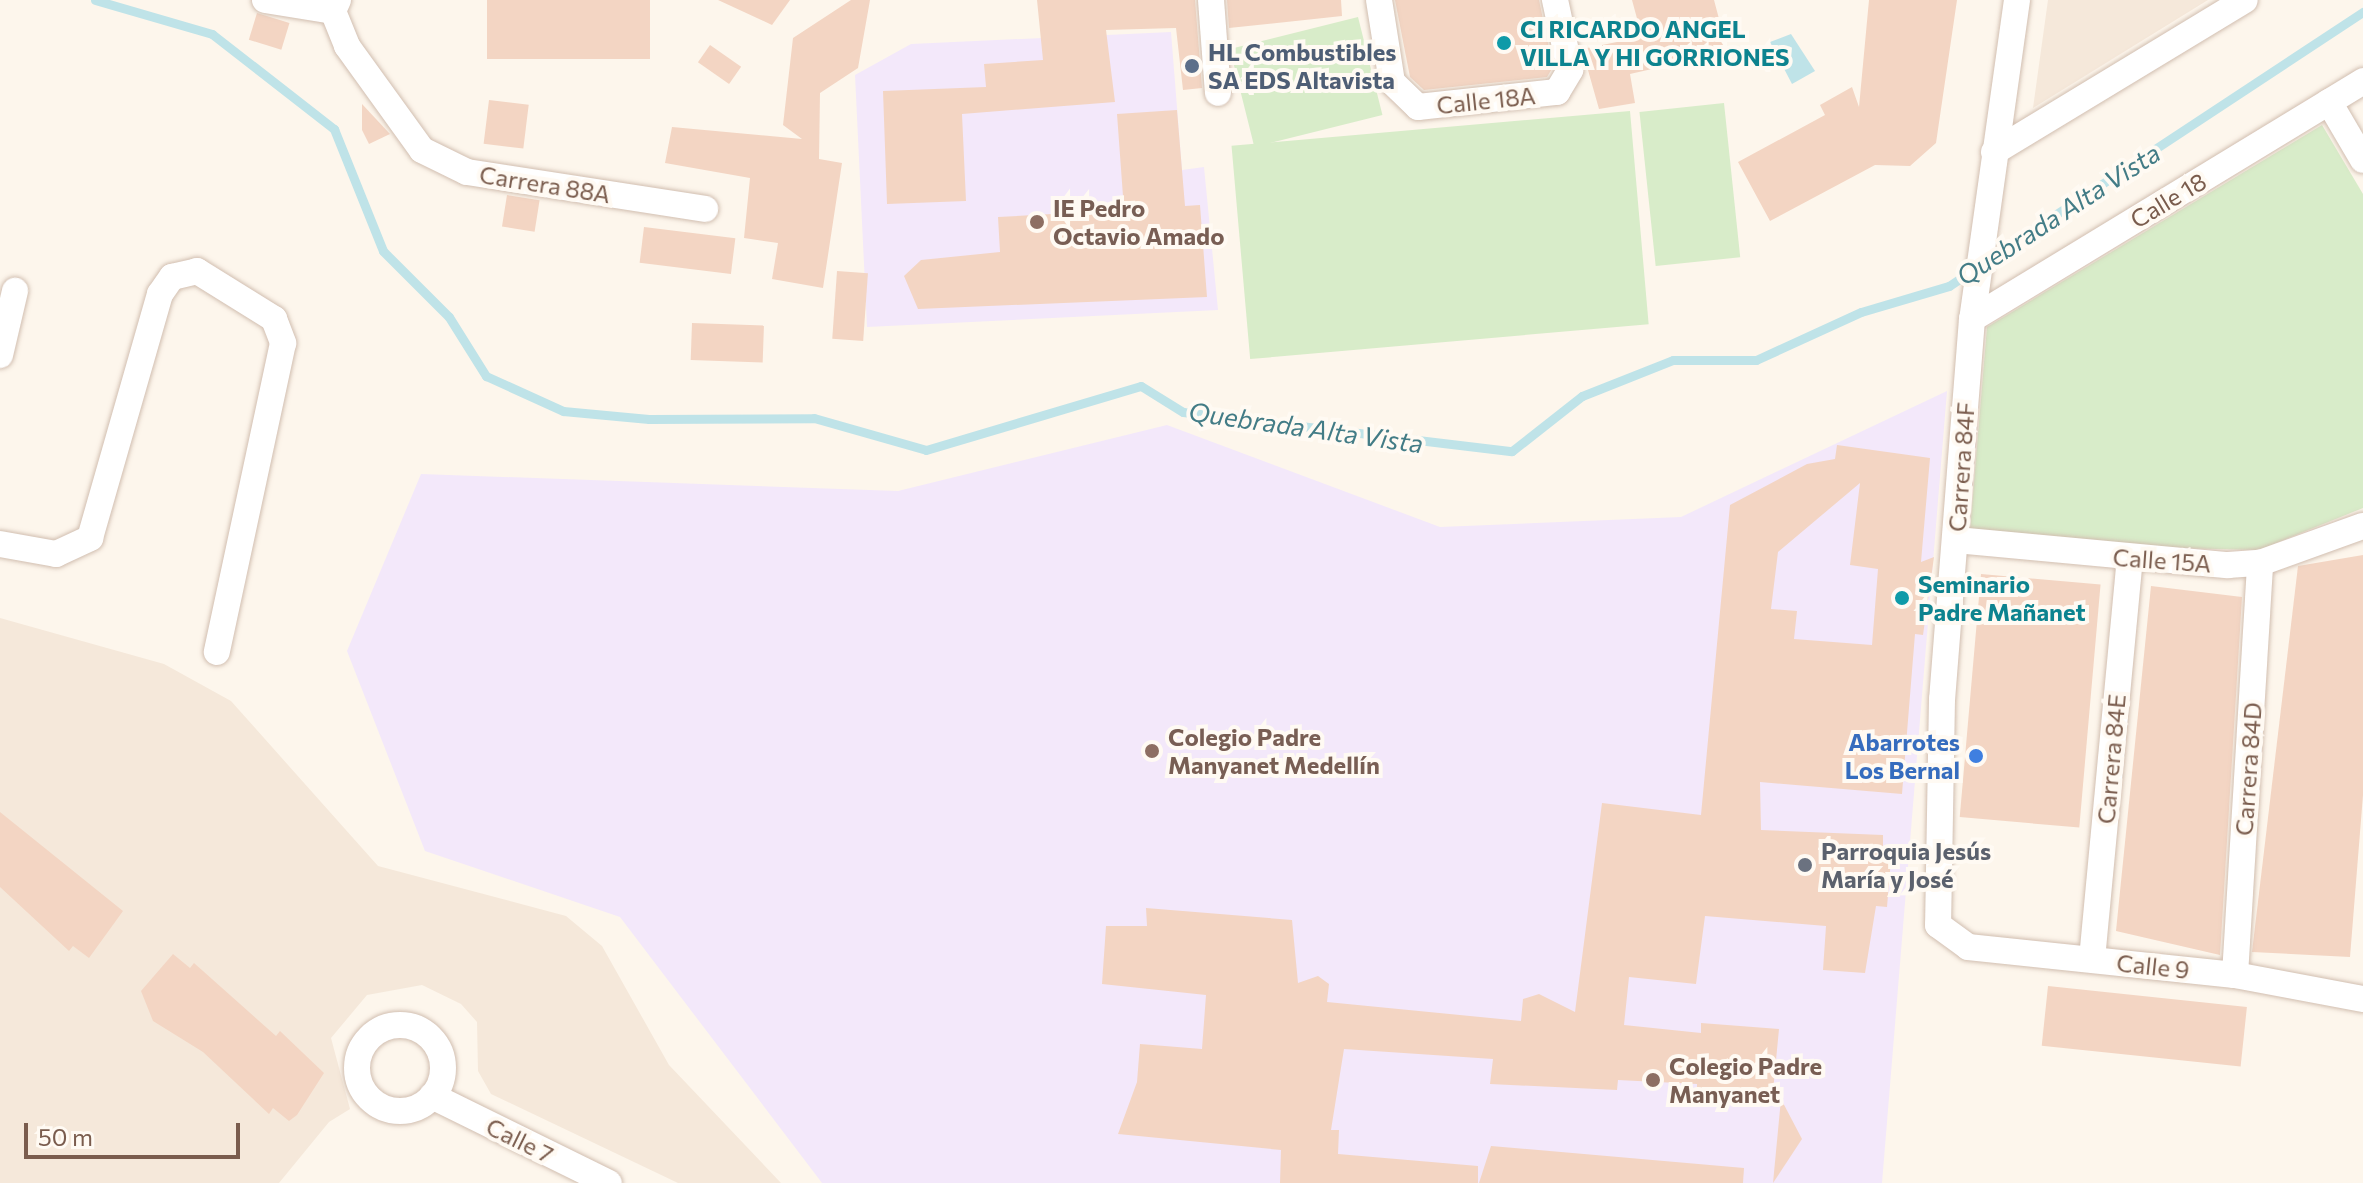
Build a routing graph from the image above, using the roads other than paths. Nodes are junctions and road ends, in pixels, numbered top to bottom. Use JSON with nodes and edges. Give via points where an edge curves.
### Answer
{"nodes":[{"id":1,"x":265,"y":0,"type":"edge"},
{"id":2,"x":1211,"y":0,"type":"edge"},
{"id":3,"x":1379,"y":0,"type":"edge"},
{"id":4,"x":2017,"y":0,"type":"edge"},
{"id":5,"x":2245,"y":0,"type":"edge"},
{"id":6,"x":1557,"y":1,"type":"edge"},
{"id":7,"x":336,"y":6,"type":"edge"},
{"id":8,"x":2363,"y":81,"type":"edge"},
{"id":9,"x":1218,"y":93,"type":"dead end"},
{"id":10,"x":2329,"y":102,"type":"junction"},
{"id":11,"x":1994,"y":152,"type":"junction"},
{"id":12,"x":2363,"y":160,"type":"edge"},
{"id":13,"x":705,"y":209,"type":"dead end"},
{"id":14,"x":15,"y":291,"type":"dead end"},
{"id":15,"x":1972,"y":319,"type":"junction"},
{"id":16,"x":0,"y":355,"type":"edge"},
{"id":17,"x":2363,"y":526,"type":"edge"},
{"id":18,"x":1956,"y":540,"type":"junction"},
{"id":19,"x":0,"y":544,"type":"edge"},
{"id":20,"x":2130,"y":559,"type":"junction"},
{"id":21,"x":2260,"y":563,"type":"junction"},
{"id":22,"x":217,"y":652,"type":"dead end"},
{"id":23,"x":1945,"y":935,"type":"joint"},
{"id":24,"x":2092,"y":959,"type":"junction"},
{"id":25,"x":2235,"y":975,"type":"junction"},
{"id":26,"x":2363,"y":999,"type":"edge"},
{"id":27,"x":432,"y":1096,"type":"dead end"},
{"id":28,"x":609,"y":1183,"type":"edge"}],
"edges":[{"from":1,"to":7,"type":"street"},
{"from":2,"to":9,"type":"street"},
{"from":3,"to":6,"type":"street","name":"Calle 18A","via":[[1392,82],[1418,107],[1541,94],[1568,81]]},
{"from":4,"to":11,"type":"street","name":"Carrera 84F"},
{"from":5,"to":11,"type":"street"},
{"from":7,"to":13,"type":"street","name":"Carrera 88A","via":[[355,59],[422,150],[467,172]]},
{"from":8,"to":10,"type":"street","name":"Calle 18"},
{"from":10,"to":12,"type":"street"},
{"from":10,"to":15,"type":"street","name":"Calle 18"},
{"from":11,"to":15,"type":"street","name":"Carrera 84F"},
{"from":14,"to":16,"type":"street"},
{"from":15,"to":18,"type":"street","name":"Carrera 84F"},
{"from":17,"to":21,"type":"street","name":"Calle 15A"},
{"from":18,"to":20,"type":"street","name":"Calle 15A"},
{"from":18,"to":23,"type":"street","name":"Carrera 84F","via":[[1935,912]]},
{"from":19,"to":22,"type":"street","via":[[56,554],[90,538],[160,294],[172,277],[197,271],[274,319],[283,343]]},
{"from":20,"to":21,"type":"street","name":"Calle 15A"},
{"from":20,"to":24,"type":"street","name":"Carrera 84E"},
{"from":21,"to":25,"type":"street","name":"Carrera 84D"},
{"from":23,"to":24,"type":"street","name":"Calle 9","via":[[1968,947]]},
{"from":24,"to":25,"type":"street","name":"Calle 9"},
{"from":25,"to":26,"type":"street","name":"Calle 9"},
{"from":27,"to":28,"type":"street","name":"Calle 7"}]}
